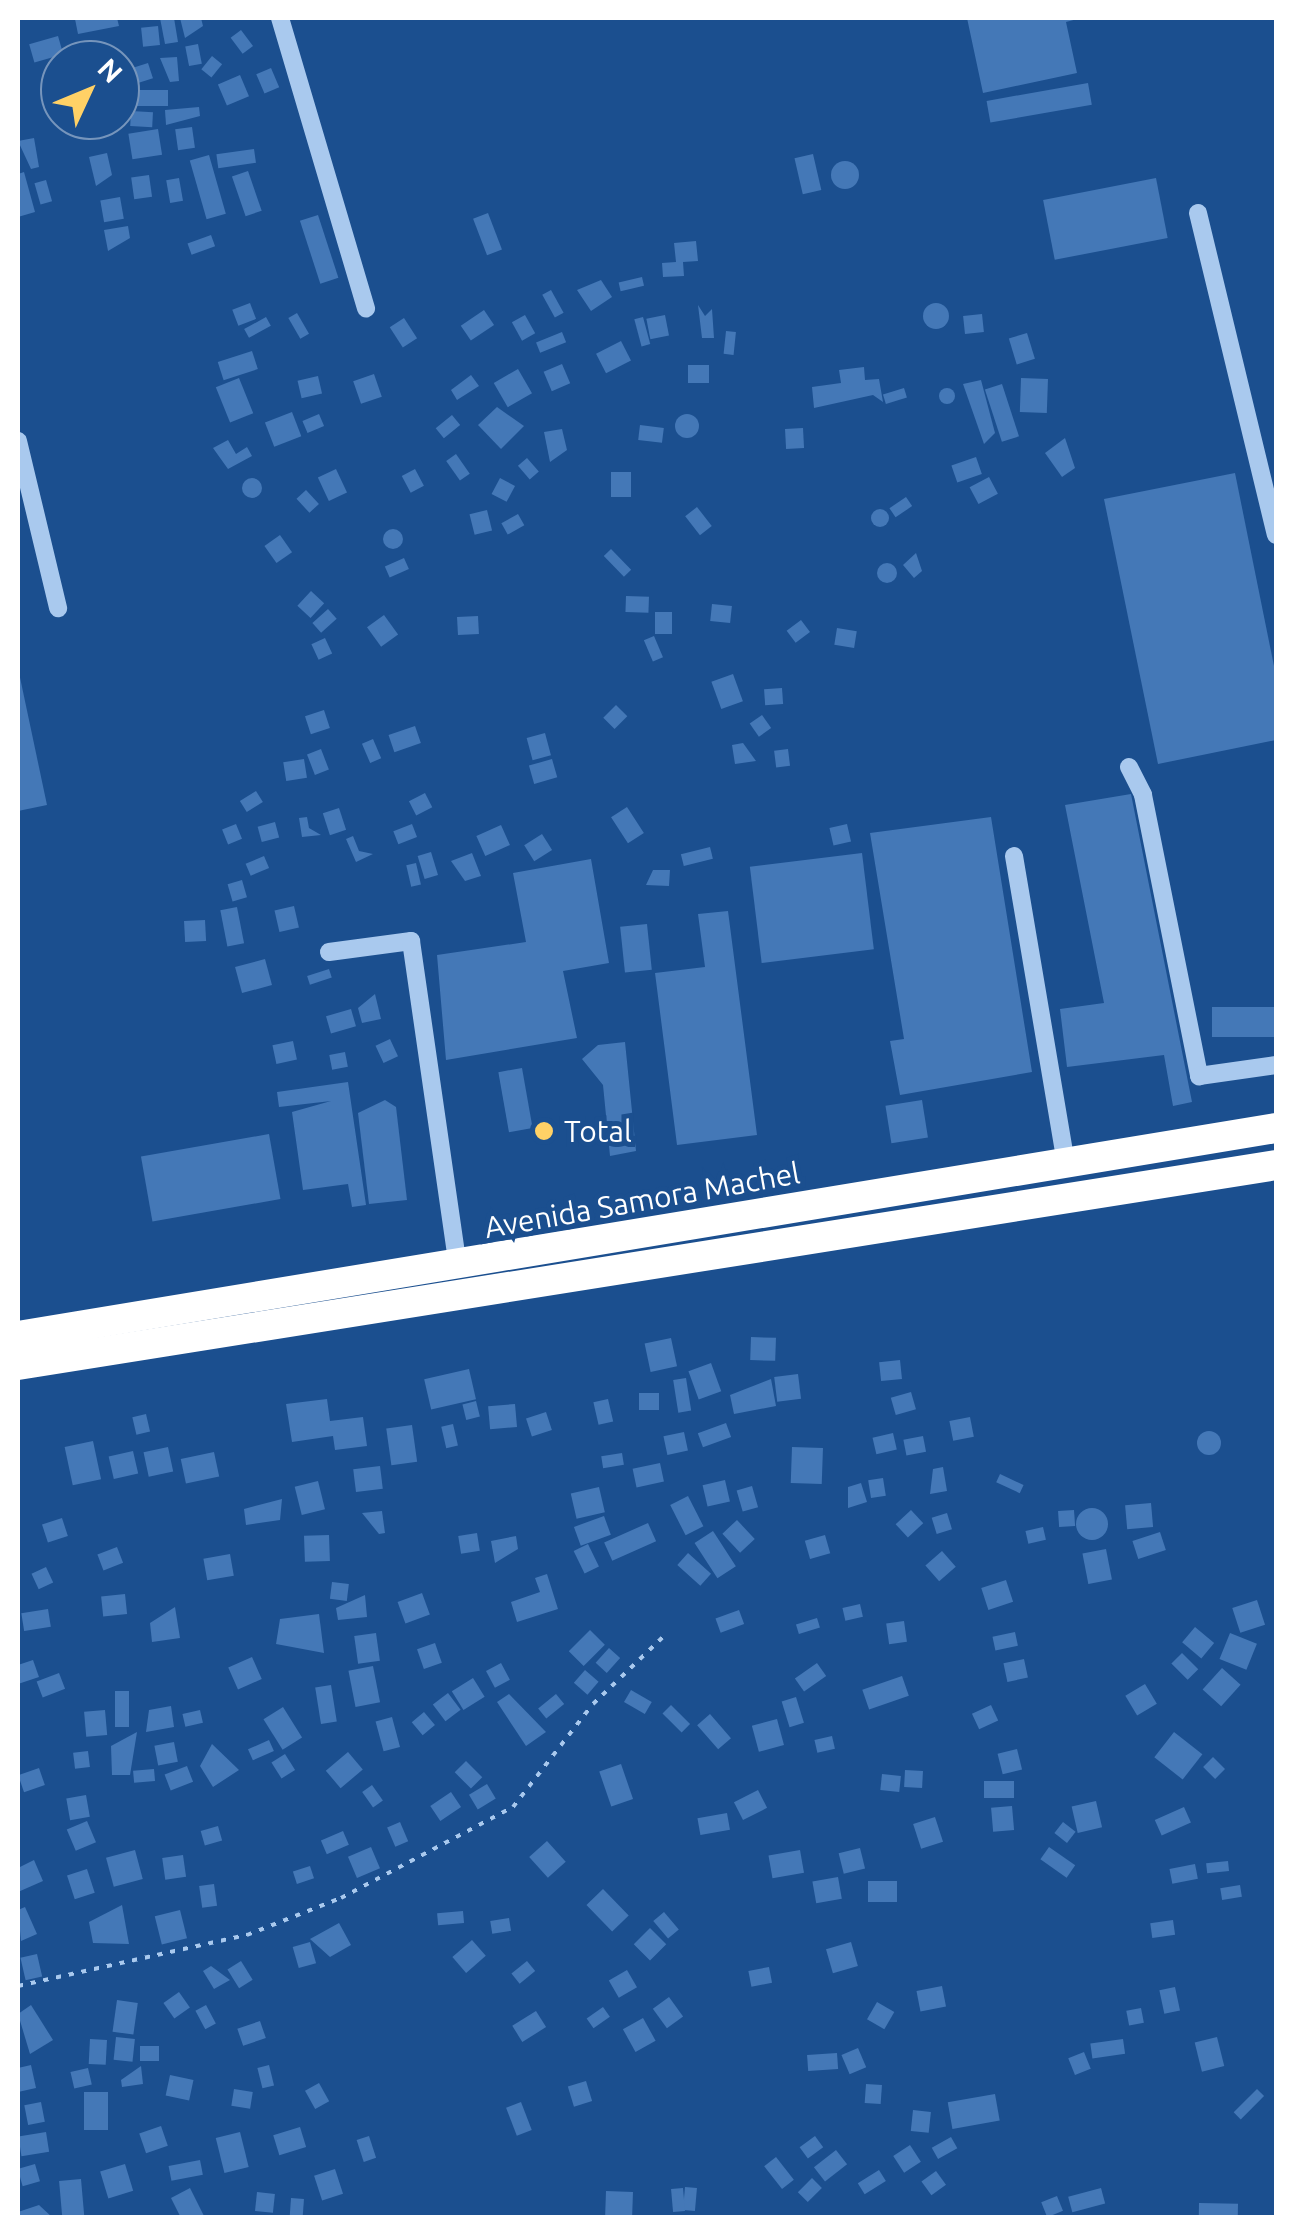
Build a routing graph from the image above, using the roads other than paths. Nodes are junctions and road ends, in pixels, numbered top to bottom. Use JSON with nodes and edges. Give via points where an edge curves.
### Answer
{"nodes":[{"id":1,"x":280,"y":18,"type":"edge"},
{"id":2,"x":1198,"y":214,"type":"dead end"},
{"id":3,"x":366,"y":309,"type":"dead end"},
{"id":4,"x":18,"y":441,"type":"edge"},
{"id":5,"x":1276,"y":535,"type":"edge"},
{"id":6,"x":58,"y":608,"type":"dead end"},
{"id":7,"x":1129,"y":768,"type":"dead end"},
{"id":8,"x":1014,"y":856,"type":"dead end"},
{"id":9,"x":330,"y":952,"type":"dead end"},
{"id":10,"x":1276,"y":1065,"type":"edge"},
{"id":11,"x":1276,"y":1128,"type":"edge"},
{"id":12,"x":1066,"y":1164,"type":"junction"},
{"id":13,"x":1276,"y":1165,"type":"edge"},
{"id":14,"x":458,"y":1266,"type":"junction"},
{"id":15,"x":18,"y":1336,"type":"edge"},
{"id":16,"x":18,"y":1365,"type":"edge"}],
"edges":[{"from":1,"to":3,"type":"street"},
{"from":2,"to":5,"type":"street"},
{"from":4,"to":6,"type":"street"},
{"from":7,"to":10,"type":"street","via":[[1143,794],[1199,1076]]},
{"from":8,"to":12,"type":"street"},
{"from":9,"to":14,"type":"street","via":[[411,941]]},
{"from":11,"to":12,"type":"highway","name":"Avenida Samora Machel"},
{"from":12,"to":14,"type":"highway","name":"Avenida Samora Machel"},
{"from":13,"to":16,"type":"highway","name":"Avenida Samora Machel"},
{"from":14,"to":15,"type":"highway","name":"Avenida Samora Machel"}]}
